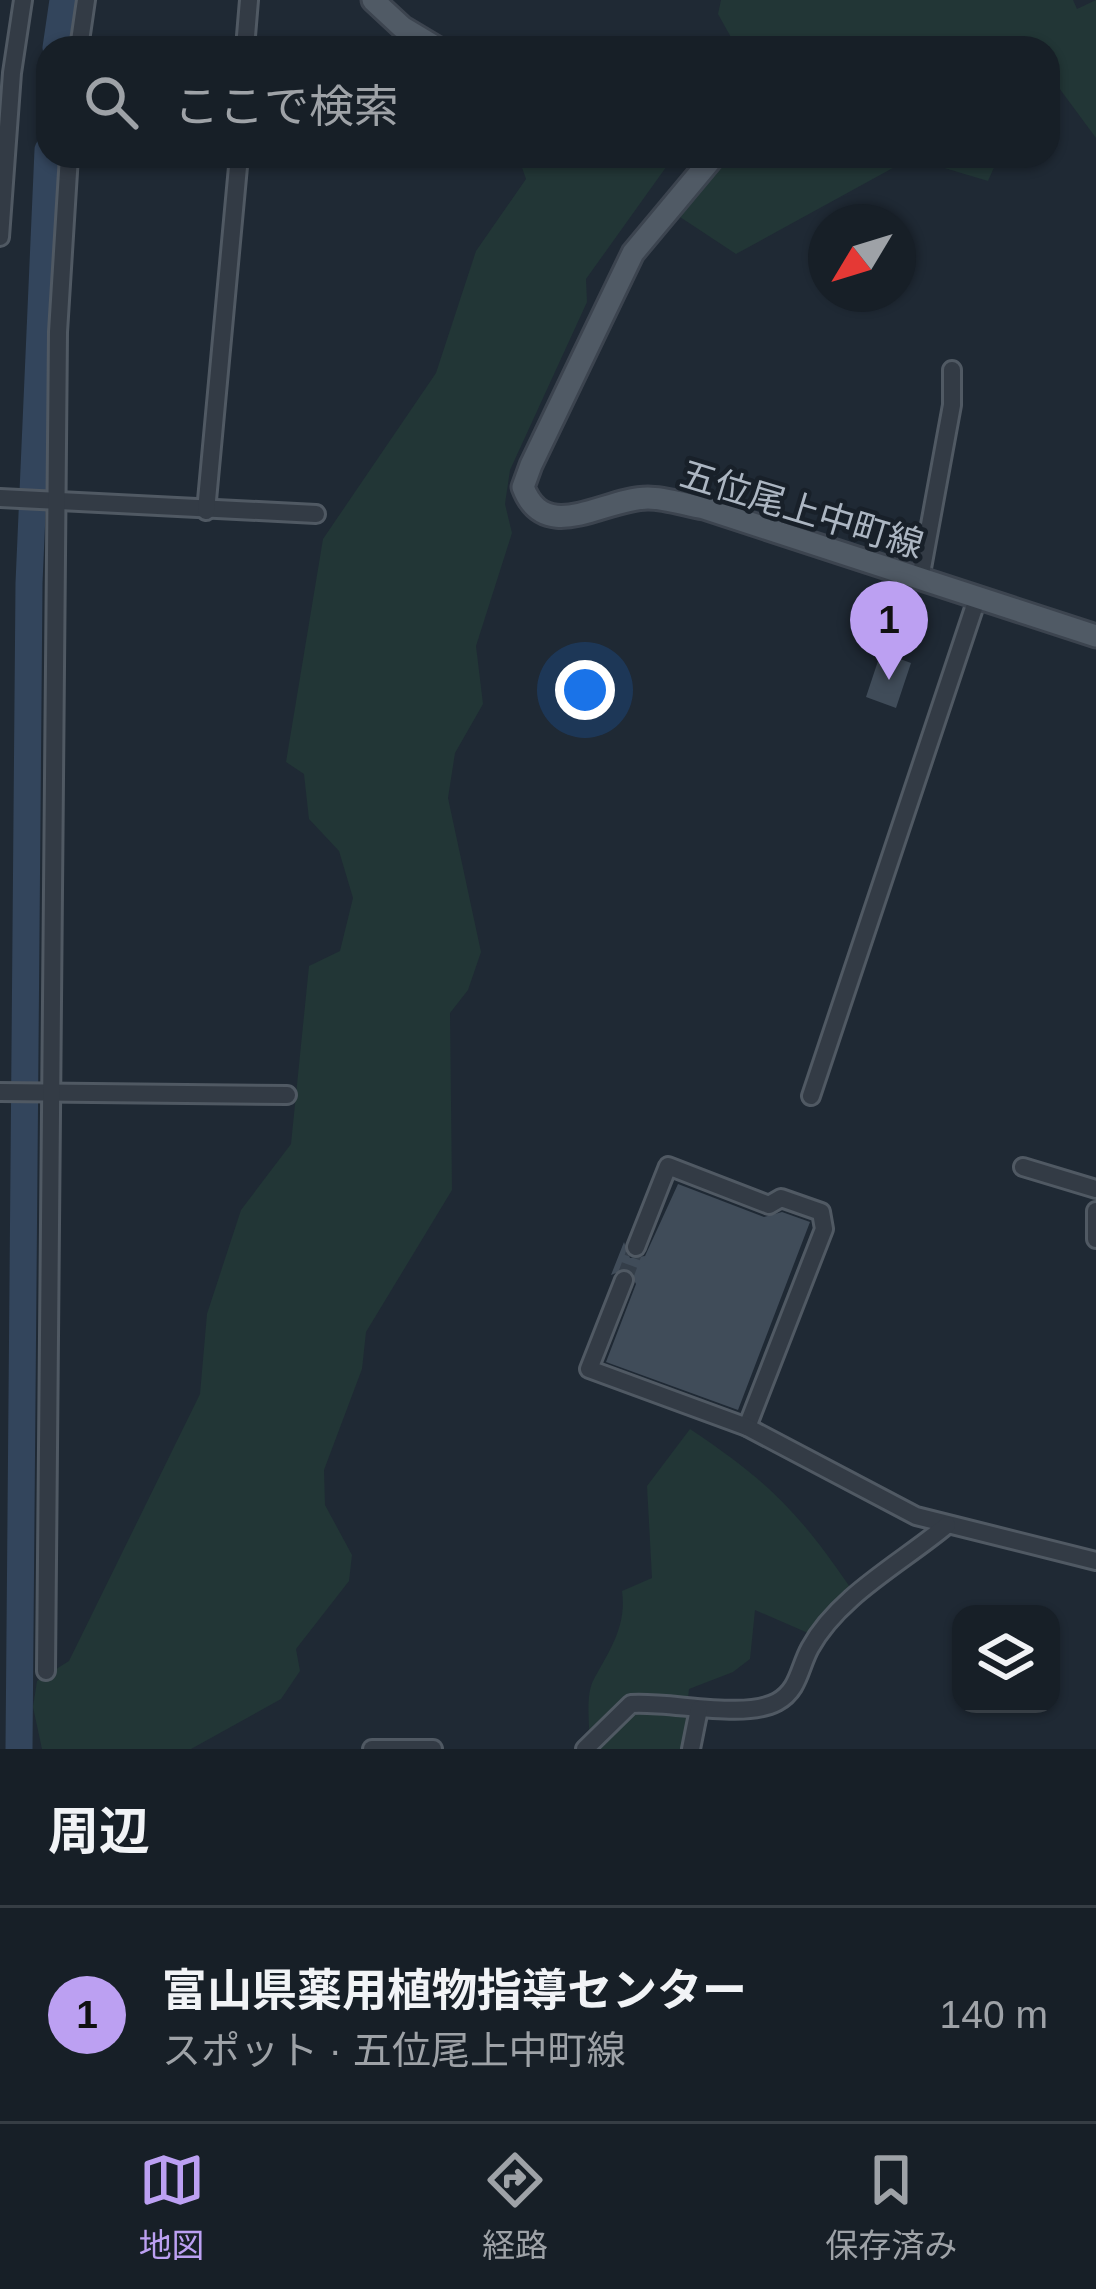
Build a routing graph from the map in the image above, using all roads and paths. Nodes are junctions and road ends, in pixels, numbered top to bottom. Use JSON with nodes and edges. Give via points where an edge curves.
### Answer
{"nodes":[{"id":1,"x":23,"y":0,"type":"edge"},
{"id":2,"x":86,"y":0,"type":"edge"},
{"id":3,"x":249,"y":0,"type":"edge"},
{"id":4,"x":373,"y":0,"type":"edge"},
{"id":5,"x":81,"y":36,"type":"edge"},
{"id":6,"x":246,"y":36,"type":"edge"},
{"id":7,"x":417,"y":36,"type":"edge"},
{"id":8,"x":68,"y":168,"type":"edge"},
{"id":9,"x":238,"y":168,"type":"edge"},
{"id":10,"x":704,"y":168,"type":"edge"},
{"id":11,"x":0,"y":237,"type":"edge"},
{"id":12,"x":952,"y":370,"type":"dead end"},
{"id":13,"x":0,"y":498,"type":"edge"},
{"id":14,"x":57,"y":501,"type":"junction"},
{"id":15,"x":206,"y":511,"type":"junction"},
{"id":16,"x":316,"y":514,"type":"dead end"},
{"id":17,"x":920,"y":579,"type":"junction"},
{"id":18,"x":976,"y":598,"type":"junction"},
{"id":19,"x":1096,"y":636,"type":"edge"},
{"id":20,"x":0,"y":1092,"type":"edge"},
{"id":21,"x":54,"y":1092,"type":"junction"},
{"id":22,"x":286,"y":1095,"type":"dead end"},
{"id":23,"x":811,"y":1096,"type":"dead end"},
{"id":24,"x":1023,"y":1167,"type":"dead end"},
{"id":25,"x":1096,"y":1189,"type":"edge"},
{"id":26,"x":1096,"y":1211,"type":"edge"},
{"id":27,"x":1096,"y":1239,"type":"edge"},
{"id":28,"x":636,"y":1247,"type":"tunnel mouth"},
{"id":29,"x":624,"y":1280,"type":"tunnel mouth"},
{"id":30,"x":747,"y":1427,"type":"junction"},
{"id":31,"x":947,"y":1525,"type":"junction"},
{"id":32,"x":1096,"y":1562,"type":"edge"},
{"id":33,"x":46,"y":1671,"type":"dead end"},
{"id":34,"x":699,"y":1709,"type":"junction"},
{"id":35,"x":373,"y":1749,"type":"edge"},
{"id":36,"x":433,"y":1749,"type":"edge"},
{"id":37,"x":585,"y":1749,"type":"edge"},
{"id":38,"x":691,"y":1749,"type":"edge"}],
"edges":[{"from":1,"to":11,"type":"street"},
{"from":2,"to":5,"type":"street"},
{"from":3,"to":6,"type":"street"},
{"from":4,"to":7,"type":"main road"},
{"from":8,"to":14,"type":"street"},
{"from":9,"to":15,"type":"street"},
{"from":10,"to":17,"type":"main road","name":"五位尾上中町線","via":[[633,253],[531,465],[523,487],[530,505],[548,517],[646,498],[704,508]]},
{"from":12,"to":17,"type":"street"},
{"from":13,"to":14,"type":"street"},
{"from":14,"to":15,"type":"street"},
{"from":14,"to":21,"type":"street"},
{"from":15,"to":16,"type":"street"},
{"from":17,"to":18,"type":"main road","name":"五位尾上中町線"},
{"from":18,"to":19,"type":"main road","name":"五位尾上中町線"},
{"from":18,"to":23,"type":"street"},
{"from":20,"to":21,"type":"street"},
{"from":21,"to":22,"type":"street"},
{"from":21,"to":33,"type":"street"},
{"from":24,"to":25,"type":"street"},
{"from":26,"to":27,"type":"street"},
{"from":28,"to":30,"type":"street","via":[[668,1166],[769,1205],[781,1198],[821,1212],[824,1229]]},
{"from":29,"to":30,"type":"street","via":[[589,1370]]},
{"from":30,"to":31,"type":"street"},
{"from":31,"to":32,"type":"street"},
{"from":31,"to":34,"type":"street","via":[[848,1602],[811,1646],[794,1688],[774,1704]]},
{"from":34,"to":37,"type":"street","via":[[631,1704]]},
{"from":34,"to":38,"type":"street"},
{"from":35,"to":36,"type":"street"}]}
